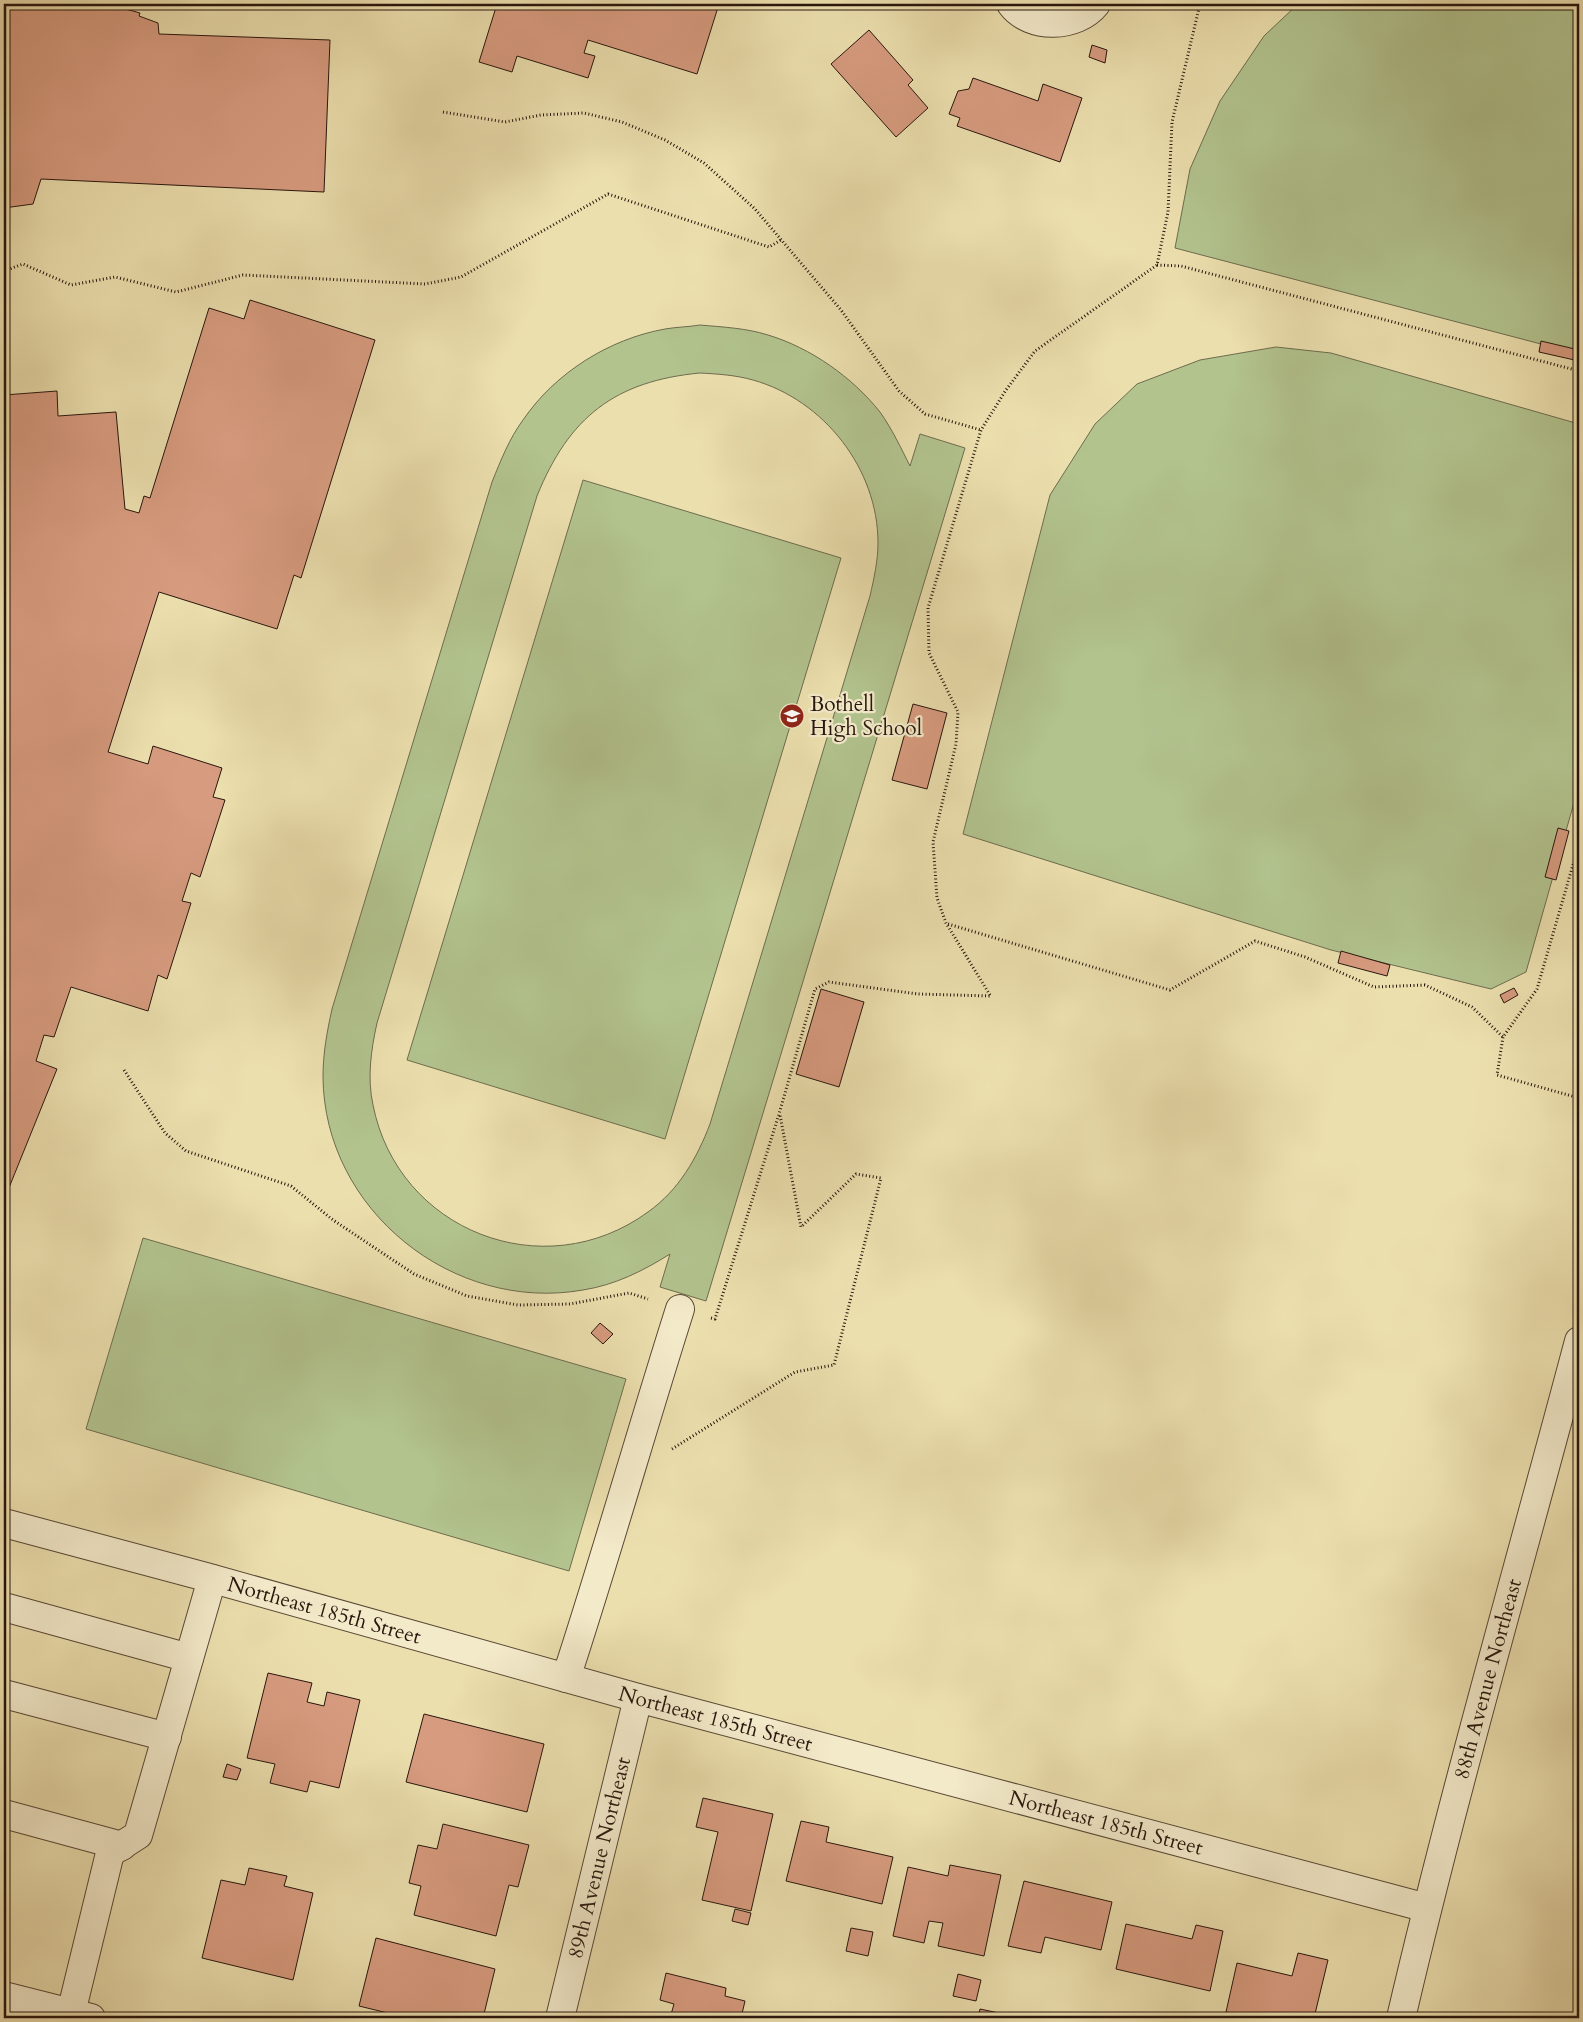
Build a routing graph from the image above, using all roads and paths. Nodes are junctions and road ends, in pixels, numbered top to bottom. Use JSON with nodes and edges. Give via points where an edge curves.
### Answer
{"nodes":[{"id":1,"x":1011,"y":4,"type":"edge"},
{"id":2,"x":1096,"y":4,"type":"edge"},
{"id":3,"x":1200,"y":4,"type":"edge"},
{"id":4,"x":443,"y":112,"type":"dead end"},
{"id":5,"x":781,"y":240,"type":"junction"},
{"id":6,"x":1157,"y":265,"type":"junction"},
{"id":7,"x":4,"y":271,"type":"edge"},
{"id":8,"x":1579,"y":371,"type":"edge"},
{"id":9,"x":981,"y":430,"type":"junction"},
{"id":10,"x":1579,"y":844,"type":"edge"},
{"id":11,"x":946,"y":923,"type":"junction"},
{"id":12,"x":1503,"y":1037,"type":"junction"},
{"id":13,"x":124,"y":1070,"type":"dead end"},
{"id":14,"x":1579,"y":1098,"type":"edge"},
{"id":15,"x":780,"y":1114,"type":"junction"},
{"id":16,"x":680,"y":1309,"type":"junction"},
{"id":17,"x":1579,"y":1341,"type":"edge"},
{"id":18,"x":669,"y":1450,"type":"dead end"},
{"id":19,"x":4,"y":1523,"type":"edge"},
{"id":20,"x":212,"y":1580,"type":"junction"},
{"id":21,"x":4,"y":1607,"type":"edge"},
{"id":22,"x":189,"y":1658,"type":"junction"},
{"id":23,"x":566,"y":1678,"type":"junction"},
{"id":24,"x":4,"y":1694,"type":"edge"},
{"id":25,"x":638,"y":1698,"type":"junction"},
{"id":26,"x":167,"y":1737,"type":"junction"},
{"id":27,"x":4,"y":1814,"type":"edge"},
{"id":28,"x":122,"y":1846,"type":"junction"},
{"id":29,"x":1427,"y":1908,"type":"junction"},
{"id":30,"x":4,"y":1996,"type":"edge"},
{"id":31,"x":81,"y":2016,"type":"edge"},
{"id":32,"x":560,"y":2018,"type":"edge"},
{"id":33,"x":1401,"y":2018,"type":"edge"}],
"edges":[{"from":1,"to":2,"type":"street","via":[[1028,18],[1045,23],[1080,17]]},
{"from":3,"to":6,"type":"path","via":[[1172,122],[1168,212]]},
{"from":4,"to":5,"type":"path","via":[[505,122],[542,115],[584,113],[622,122],[665,140],[704,163],[755,210]]},
{"from":5,"to":7,"type":"path","via":[[768,247],[608,194],[461,277],[424,284],[242,275],[176,292],[115,277],[71,284],[23,264]]},
{"from":5,"to":9,"type":"path","via":[[841,310],[900,391],[924,414]]},
{"from":6,"to":8,"type":"path","via":[[1181,266]]},
{"from":6,"to":9,"type":"path","via":[[1035,351]]},
{"from":9,"to":11,"type":"path","via":[[928,608],[929,653],[958,712],[956,744],[933,842],[937,898]]},
{"from":10,"to":12,"type":"path","via":[[1537,989]]},
{"from":11,"to":12,"type":"path","via":[[1170,990],[1255,941],[1305,957],[1374,987],[1425,985],[1472,1007]]},
{"from":11,"to":15,"type":"path","via":[[991,996],[918,994],[829,982],[815,990]]},
{"from":12,"to":14,"type":"path","via":[[1497,1075]]},
{"from":13,"to":16,"type":"path","via":[[165,1133],[186,1151],[291,1186],[333,1220],[414,1274],[467,1296],[518,1305],[570,1304],[629,1293]]},
{"from":15,"to":16,"type":"path","via":[[715,1319]]},
{"from":15,"to":18,"type":"path","via":[[801,1227],[856,1174],[881,1178],[834,1365],[795,1372]]},
{"from":16,"to":23,"type":"street"},
{"from":17,"to":29,"type":"street","name":"88th Avenue Northeast"},
{"from":19,"to":20,"type":"street","name":"Northeast 185th Street"},
{"from":20,"to":22,"type":"street"},
{"from":20,"to":23,"type":"street","name":"Northeast 185th Street"},
{"from":21,"to":22,"type":"street"},
{"from":22,"to":26,"type":"street"},
{"from":23,"to":25,"type":"street","name":"Northeast 185th Street"},
{"from":24,"to":26,"type":"street"},
{"from":25,"to":29,"type":"street","name":"Northeast 185th Street"},
{"from":25,"to":32,"type":"street","name":"89th Avenue Northeast"},
{"from":26,"to":28,"type":"street","via":[[138,1836]]},
{"from":27,"to":28,"type":"street"},
{"from":28,"to":31,"type":"street","via":[[110,1853]]},
{"from":29,"to":33,"type":"street","name":"88th Avenue Northeast"},
{"from":30,"to":31,"type":"street"}]}
